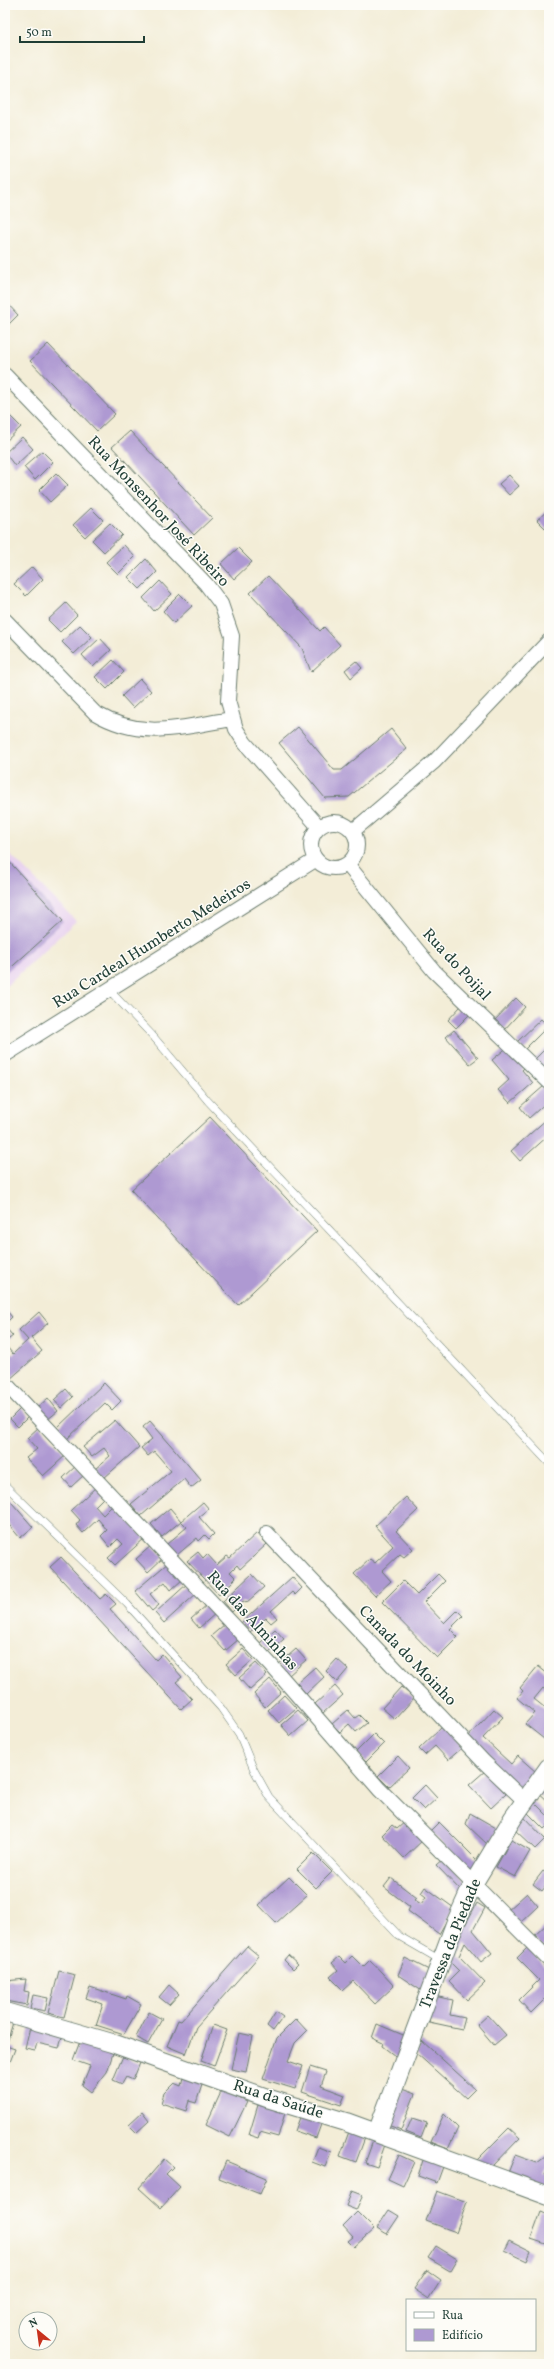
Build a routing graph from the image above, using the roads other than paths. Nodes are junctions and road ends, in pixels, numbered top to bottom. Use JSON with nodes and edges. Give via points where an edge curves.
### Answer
{"nodes":[{"id":1,"x":5,"y":376,"type":"edge"},
{"id":2,"x":5,"y":620,"type":"edge"},
{"id":3,"x":549,"y":641,"type":"edge"},
{"id":4,"x":232,"y":719,"type":"junction"},
{"id":5,"x":319,"y":827,"type":"junction"},
{"id":6,"x":353,"y":831,"type":"junction"},
{"id":7,"x":315,"y":860,"type":"junction"},
{"id":8,"x":347,"y":864,"type":"junction"},
{"id":9,"x":109,"y":990,"type":"junction"},
{"id":10,"x":5,"y":1055,"type":"edge"},
{"id":11,"x":549,"y":1082,"type":"edge"},
{"id":12,"x":5,"y":1383,"type":"edge"},
{"id":13,"x":549,"y":1463,"type":"edge"},
{"id":14,"x":5,"y":1485,"type":"edge"},
{"id":15,"x":266,"y":1533,"type":"dead end"},
{"id":16,"x":549,"y":1767,"type":"edge"},
{"id":17,"x":525,"y":1801,"type":"junction"},
{"id":18,"x":472,"y":1884,"type":"junction"},
{"id":19,"x":549,"y":1960,"type":"edge"},
{"id":20,"x":442,"y":1962,"type":"junction"},
{"id":21,"x":5,"y":2012,"type":"edge"},
{"id":22,"x":377,"y":2133,"type":"junction"},
{"id":23,"x":549,"y":2196,"type":"edge"}],
"edges":[{"from":1,"to":4,"type":"street","name":"Rua Monsenhor José Ribeiro","via":[[206,584],[221,604],[232,636],[227,689]]},
{"from":2,"to":4,"type":"street","via":[[95,714],[112,723],[135,730],[158,730]]},
{"from":3,"to":6,"type":"street","via":[[434,762]]},
{"from":4,"to":5,"type":"street","via":[[245,742]]},
{"from":5,"to":6,"type":"street","via":[[327,822],[337,821],[346,824]]},
{"from":5,"to":7,"type":"street","via":[[310,843]]},
{"from":6,"to":8,"type":"street","via":[[357,849],[354,858]]},
{"from":7,"to":8,"type":"street","via":[[334,869]]},
{"from":7,"to":9,"type":"street","name":"Rua Cardeal Humberto Medeiros"},
{"from":8,"to":11,"type":"street","name":"Rua do Poijal","via":[[434,971]]},
{"from":9,"to":10,"type":"street","name":"Rua Cardeal Humberto Medeiros"},
{"from":9,"to":13,"type":"lane","via":[[152,1035],[208,1101]]},
{"from":12,"to":18,"type":"street","name":"Rua das Alminhas","via":[[271,1666],[379,1789]]},
{"from":14,"to":20,"type":"lane","via":[[127,1604],[221,1708],[239,1734],[269,1797],[399,1936]]},
{"from":15,"to":17,"type":"street","name":"Canada do Moinho","via":[[483,1761]]},
{"from":16,"to":17,"type":"street","name":"Travessa da Piedade"},
{"from":17,"to":18,"type":"street","name":"Travessa da Piedade"},
{"from":18,"to":19,"type":"street","name":"Rua das Alminhas"},
{"from":18,"to":20,"type":"street","name":"Travessa da Piedade"},
{"from":20,"to":22,"type":"street","name":"Travessa da Piedade"},
{"from":21,"to":22,"type":"street","name":"Rua da Saúde","via":[[112,2043],[270,2099]]},
{"from":22,"to":23,"type":"street","name":"Rua da Saúde"}]}
